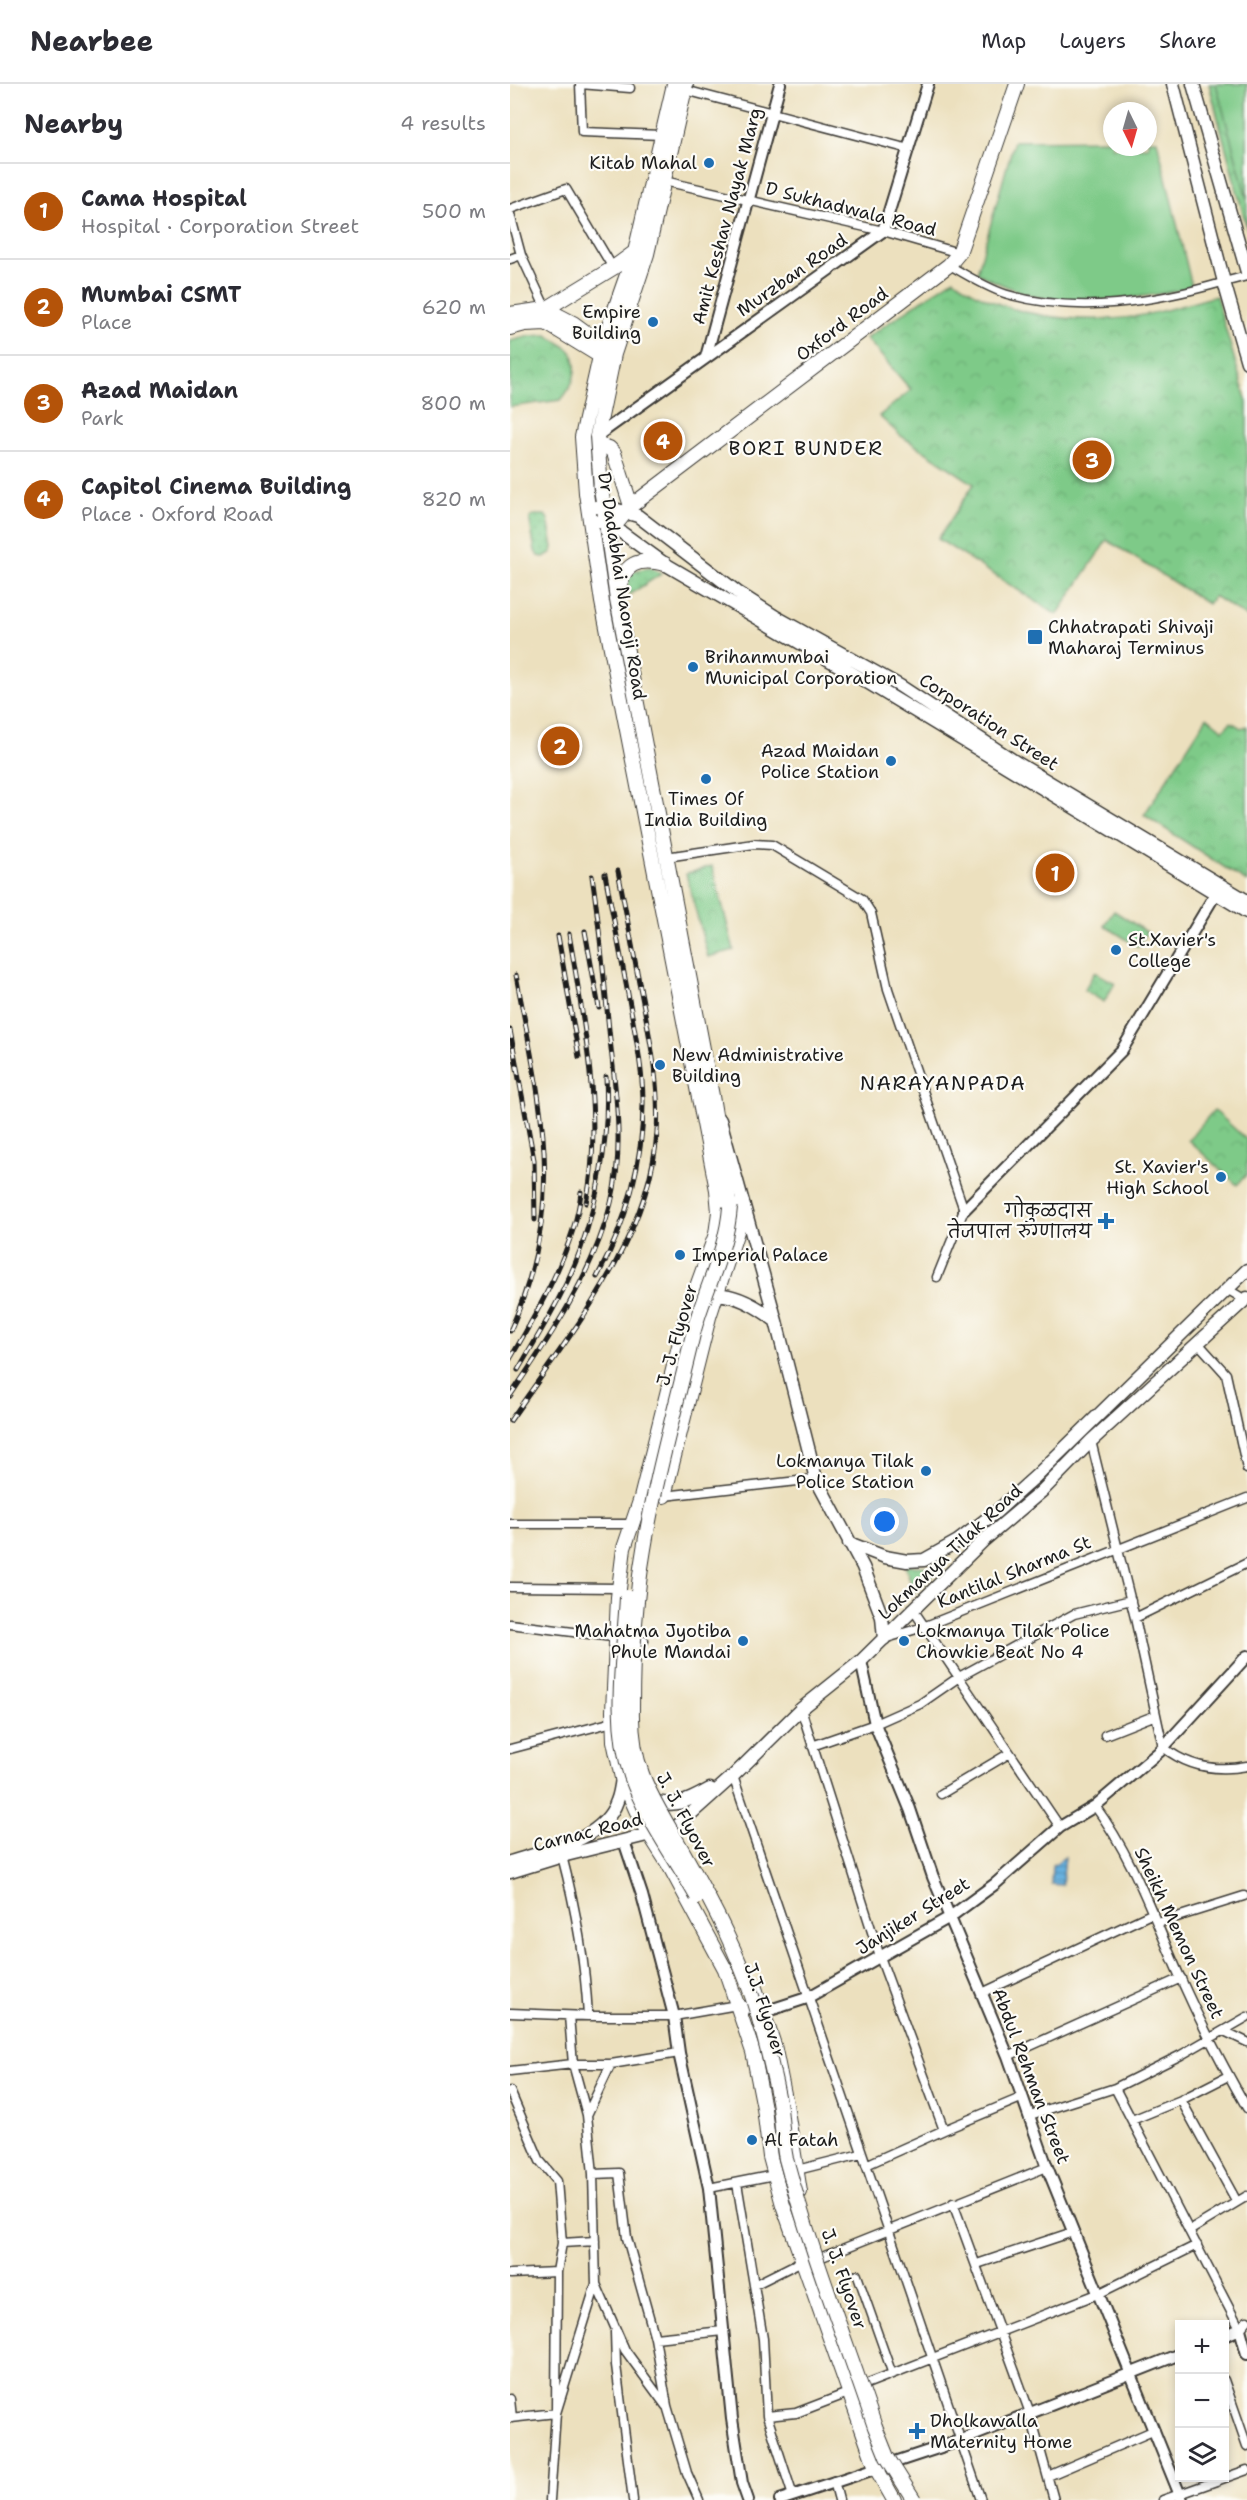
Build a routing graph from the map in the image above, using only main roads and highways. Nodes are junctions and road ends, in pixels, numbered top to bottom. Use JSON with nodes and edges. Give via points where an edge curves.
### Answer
{"nodes":[{"id":1,"x":1017,"y":84,"type":"edge"},
{"id":2,"x":1173,"y":84,"type":"edge"},
{"id":3,"x":1193,"y":84,"type":"edge"},
{"id":4,"x":682,"y":86,"type":"edge"},
{"id":5,"x":635,"y":252,"type":"junction"},
{"id":6,"x":1247,"y":274,"type":"edge"},
{"id":7,"x":546,"y":309,"type":"junction"},
{"id":8,"x":510,"y":314,"type":"edge"},
{"id":9,"x":510,"y":328,"type":"edge"},
{"id":10,"x":606,"y":351,"type":"junction"},
{"id":11,"x":1247,"y":362,"type":"edge"},
{"id":12,"x":597,"y":441,"type":"junction"},
{"id":13,"x":604,"y":506,"type":"junction"},
{"id":14,"x":589,"y":508,"type":"junction"},
{"id":15,"x":629,"y":509,"type":"junction"},
{"id":16,"x":591,"y":522,"type":"junction"},
{"id":17,"x":609,"y":527,"type":"junction"},
{"id":18,"x":665,"y":564,"type":"junction"},
{"id":19,"x":617,"y":599,"type":"junction"},
{"id":20,"x":900,"y":686,"type":"junction"},
{"id":21,"x":892,"y":698,"type":"junction"},
{"id":22,"x":1218,"y":889,"type":"junction"},
{"id":23,"x":1247,"y":901,"type":"edge"},
{"id":24,"x":1247,"y":912,"type":"edge"},
{"id":25,"x":706,"y":1097,"type":"junction"},
{"id":26,"x":736,"y":1205,"type":"junction"},
{"id":27,"x":1247,"y":1270,"type":"edge"},
{"id":28,"x":716,"y":1294,"type":"junction"},
{"id":29,"x":1246,"y":1300,"type":"edge"},
{"id":30,"x":687,"y":1314,"type":"junction"},
{"id":31,"x":776,"y":1321,"type":"junction"},
{"id":32,"x":664,"y":1496,"type":"road end"},
{"id":33,"x":635,"y":1521,"type":"junction"},
{"id":34,"x":849,"y":1543,"type":"junction"},
{"id":35,"x":884,"y":1639,"type":"junction"},
{"id":36,"x":733,"y":1776,"type":"junction"},
{"id":37,"x":622,"y":1778,"type":"junction"},
{"id":38,"x":664,"y":1805,"type":"junction"},
{"id":39,"x":675,"y":1828,"type":"junction"},
{"id":40,"x":650,"y":1836,"type":"junction"},
{"id":41,"x":510,"y":1862,"type":"edge"},
{"id":42,"x":510,"y":1872,"type":"edge"},
{"id":43,"x":894,"y":2500,"type":"edge"},
{"id":44,"x":905,"y":2500,"type":"edge"},
{"id":45,"x":914,"y":2500,"type":"edge"},
{"id":46,"x":920,"y":2500,"type":"edge"}],
"edges":[{"from":1,"to":15,"type":"main road","name":"Oxford Road","via":[[958,253],[949,265]]},
{"from":2,"to":11,"type":"main road"},
{"from":3,"to":6,"type":"main road"},
{"from":4,"to":5,"type":"main road","name":"Dr Dadabhai Naoroji Road","via":[[662,135]]},
{"from":4,"to":10,"type":"main road","name":"Dr Dadabhai Naoroji Road","via":[[647,254]]},
{"from":5,"to":7,"type":"main road"},
{"from":5,"to":10,"type":"main road","name":"Dr Dadabhai Naoroji Road"},
{"from":7,"to":8,"type":"main road"},
{"from":7,"to":10,"type":"main road","via":[[573,322]]},
{"from":9,"to":10,"type":"main road","via":[[546,323]]},
{"from":10,"to":12,"type":"main road","name":"Dr Dadabhai Naoroji Road"},
{"from":10,"to":14,"type":"main road","name":"Dr Dadabhai Naoroji Road","via":[[582,437]]},
{"from":12,"to":13,"type":"main road","name":"Dr Dadabhai Naoroji Road"},
{"from":12,"to":15,"type":"main road","via":[[614,453]]},
{"from":13,"to":14,"type":"main road","name":"Corporation Street"},
{"from":13,"to":15,"type":"main road","name":"Corporation Street"},
{"from":13,"to":17,"type":"main road","name":"Dr Dadabhai Naoroji Road"},
{"from":14,"to":16,"type":"main road","name":"Dr Dadabhai Naoroji Road"},
{"from":15,"to":17,"type":"main road","name":"Oxford Road"},
{"from":15,"to":20,"type":"main road","name":"Corporation Street","via":[[736,592]]},
{"from":16,"to":17,"type":"main road"},
{"from":16,"to":25,"type":"main road","name":"Dr Dadabhai Naoroji Road","via":[[602,602]]},
{"from":17,"to":18,"type":"main road","name":"Corporation Street"},
{"from":17,"to":19,"type":"main road","name":"Dr Dadabhai Naoroji Road"},
{"from":18,"to":19,"type":"main road","via":[[645,560],[633,564],[620,581]]},
{"from":18,"to":21,"type":"main road","name":"Corporation Street"},
{"from":19,"to":25,"type":"main road","name":"Dr Dadabhai Naoroji Road"},
{"from":20,"to":21,"type":"main road"},
{"from":20,"to":22,"type":"main road","name":"Corporation Street"},
{"from":21,"to":22,"type":"main road","name":"Corporation Street"},
{"from":22,"to":23,"type":"main road","name":"Corporation Street"},
{"from":22,"to":24,"type":"main road","name":"Corporation Street"},
{"from":25,"to":26,"type":"main road","name":"J. J. Flyover"},
{"from":25,"to":30,"type":"main road","via":[[719,1212],[716,1234]]},
{"from":26,"to":28,"type":"main road","via":[[736,1239]]},
{"from":26,"to":31,"type":"main road"},
{"from":26,"to":45,"type":"main road","name":"J. J. Flyover","bridge":true,"via":[[698,1315],[645,1540],[637,1598],[633,1739],[640,1773],[657,1811],[686,1855],[741,1966],[777,2093],[785,2153],[798,2199],[875,2427],[887,2457]]},
{"from":27,"to":34,"type":"main road","name":"Lokmanya Tilak Road","via":[[1036,1476],[958,1541],[924,1560],[907,1561]]},
{"from":28,"to":30,"type":"main road","via":[[701,1298]]},
{"from":28,"to":31,"type":"main road","via":[[752,1304]]},
{"from":28,"to":32,"type":"main road"},
{"from":29,"to":35,"type":"main road","name":"Lokmanya Tilak Road","via":[[984,1539]]},
{"from":30,"to":33,"type":"main road"},
{"from":31,"to":34,"type":"main road","via":[[816,1479]]},
{"from":33,"to":37,"type":"main road","via":[[624,1548],[616,1638],[613,1722]]},
{"from":33,"to":44,"type":"main road","name":"J.J. Flyover","bridge":true,"via":[[621,1711],[631,1776],[648,1815],[724,1947],[746,1998],[761,2049],[791,2202],[871,2430]]},
{"from":34,"to":35,"type":"main road","via":[[863,1567],[882,1617]]},
{"from":35,"to":36,"type":"main road","name":"Lokmanya Tilak Road","via":[[801,1709]]},
{"from":36,"to":38,"type":"main road","via":[[688,1802]]},
{"from":36,"to":39,"type":"main road","name":"Lokmanya Tilak Road"},
{"from":37,"to":38,"type":"main road","via":[[638,1795]]},
{"from":37,"to":40,"type":"main road"},
{"from":37,"to":41,"type":"main road","name":"Carnac Road","via":[[617,1802],[606,1821],[585,1836]]},
{"from":38,"to":39,"type":"main road"},
{"from":39,"to":40,"type":"main road","name":"Carnac Road"},
{"from":39,"to":46,"type":"main road","via":[[728,1928],[764,2012],[786,2104],[798,2186],[887,2447]]},
{"from":40,"to":42,"type":"main road","name":"Carnac Road"},
{"from":40,"to":43,"type":"main road","via":[[725,1969],[753,2052],[774,2175],[848,2393],[876,2468]]}]}
